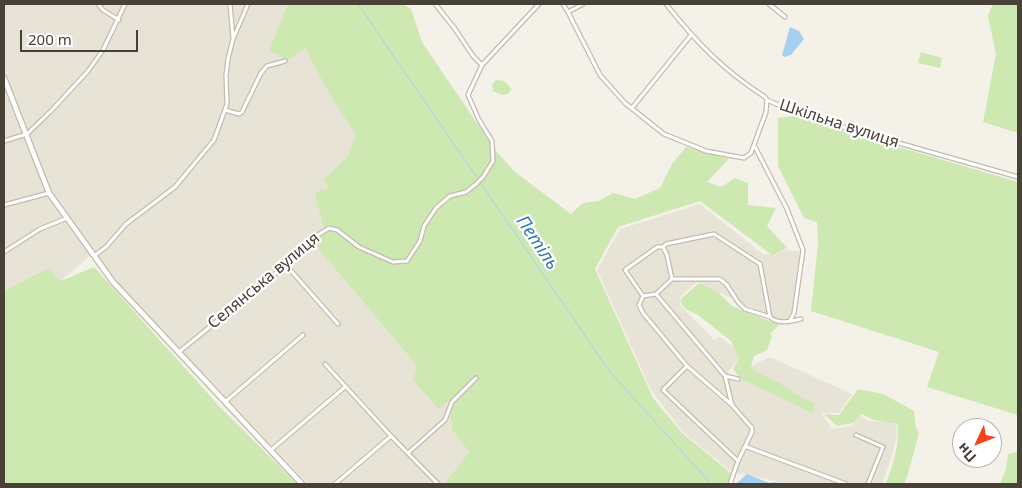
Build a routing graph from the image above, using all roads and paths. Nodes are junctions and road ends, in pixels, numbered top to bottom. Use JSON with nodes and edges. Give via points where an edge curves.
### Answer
{"nodes":[{"id":1,"x":98,"y":4,"type":"edge"},
{"id":2,"x":126,"y":4,"type":"edge"},
{"id":3,"x":230,"y":4,"type":"edge"},
{"id":4,"x":248,"y":4,"type":"edge"},
{"id":5,"x":437,"y":4,"type":"edge"},
{"id":6,"x":539,"y":4,"type":"edge"},
{"id":7,"x":563,"y":4,"type":"edge"},
{"id":8,"x":583,"y":4,"type":"edge"},
{"id":9,"x":666,"y":4,"type":"edge"},
{"id":10,"x":769,"y":4,"type":"edge"},
{"id":11,"x":568,"y":12,"type":"junction"},
{"id":12,"x":785,"y":17,"type":"dead end"},
{"id":13,"x":119,"y":20,"type":"junction"},
{"id":14,"x":691,"y":36,"type":"junction"},
{"id":15,"x":233,"y":39,"type":"junction"},
{"id":16,"x":285,"y":61,"type":"dead end"},
{"id":17,"x":482,"y":65,"type":"junction"},
{"id":18,"x":4,"y":78,"type":"edge"},
{"id":19,"x":767,"y":100,"type":"junction"},
{"id":20,"x":632,"y":108,"type":"junction"},
{"id":21,"x":226,"y":110,"type":"junction"},
{"id":22,"x":27,"y":134,"type":"junction"},
{"id":23,"x":4,"y":141,"type":"edge"},
{"id":24,"x":754,"y":144,"type":"junction"},
{"id":25,"x":1018,"y":178,"type":"edge"},
{"id":26,"x":49,"y":193,"type":"junction"},
{"id":27,"x":4,"y":205,"type":"edge"},
{"id":28,"x":68,"y":217,"type":"junction"},
{"id":29,"x":663,"y":247,"type":"junction"},
{"id":30,"x":4,"y":252,"type":"edge"},
{"id":31,"x":94,"y":256,"type":"junction"},
{"id":32,"x":286,"y":265,"type":"junction"},
{"id":33,"x":672,"y":279,"type":"junction"},
{"id":34,"x":656,"y":294,"type":"junction"},
{"id":35,"x":643,"y":296,"type":"junction"},
{"id":36,"x":770,"y":317,"type":"junction"},
{"id":37,"x":801,"y":319,"type":"dead end"},
{"id":38,"x":788,"y":322,"type":"junction"},
{"id":39,"x":338,"y":324,"type":"dead end"},
{"id":40,"x":303,"y":335,"type":"dead end"},
{"id":41,"x":179,"y":352,"type":"junction"},
{"id":42,"x":325,"y":364,"type":"dead end"},
{"id":43,"x":687,"y":366,"type":"junction"},
{"id":44,"x":725,"y":376,"type":"junction"},
{"id":45,"x":476,"y":378,"type":"dead end"},
{"id":46,"x":738,"y":379,"type":"dead end"},
{"id":47,"x":345,"y":387,"type":"junction"},
{"id":48,"x":225,"y":402,"type":"junction"},
{"id":49,"x":732,"y":405,"type":"junction"},
{"id":50,"x":391,"y":436,"type":"junction"},
{"id":51,"x":856,"y":436,"type":"dead end"},
{"id":52,"x":746,"y":446,"type":"junction"},
{"id":53,"x":271,"y":450,"type":"junction"},
{"id":54,"x":408,"y":453,"type":"junction"},
{"id":55,"x":738,"y":461,"type":"junction"},
{"id":56,"x":302,"y":484,"type":"edge"},
{"id":57,"x":335,"y":484,"type":"edge"},
{"id":58,"x":436,"y":484,"type":"edge"},
{"id":59,"x":730,"y":484,"type":"edge"},
{"id":60,"x":846,"y":484,"type":"edge"},
{"id":61,"x":868,"y":484,"type":"edge"}],
"edges":[{"from":1,"to":13,"type":"street"},
{"from":2,"to":13,"type":"street"},
{"from":3,"to":15,"type":"street"},
{"from":4,"to":15,"type":"street"},
{"from":5,"to":17,"type":"street"},
{"from":6,"to":17,"type":"street"},
{"from":7,"to":11,"type":"street"},
{"from":8,"to":11,"type":"street"},
{"from":9,"to":14,"type":"street","name":"Шкільна вулиця"},
{"from":10,"to":12,"type":"street"},
{"from":11,"to":20,"type":"street","via":[[600,75]]},
{"from":13,"to":22,"type":"street","via":[[88,71]]},
{"from":14,"to":19,"type":"street","name":"Шкільна вулиця","via":[[726,70]]},
{"from":14,"to":20,"type":"street"},
{"from":15,"to":21,"type":"street","via":[[226,74]]},
{"from":16,"to":21,"type":"street","via":[[268,66],[261,73],[242,112]]},
{"from":17,"to":32,"type":"street","name":"Селянська вулиця","via":[[468,95],[492,141],[493,161],[476,184],[466,192],[450,196],[436,208],[407,261],[393,262],[359,247],[337,230],[329,228],[306,242]]},
{"from":18,"to":22,"type":"street"},
{"from":19,"to":24,"type":"street"},
{"from":19,"to":25,"type":"street","name":"Шкільна вулиця","via":[[804,116]]},
{"from":20,"to":24,"type":"street","via":[[664,134],[706,151],[744,158],[751,153]]},
{"from":21,"to":31,"type":"street","via":[[214,140],[175,187],[126,224]]},
{"from":22,"to":23,"type":"street"},
{"from":22,"to":26,"type":"street"},
{"from":24,"to":38,"type":"street","via":[[787,209],[803,250],[794,313]]},
{"from":26,"to":27,"type":"street"},
{"from":26,"to":28,"type":"street"},
{"from":28,"to":30,"type":"street","via":[[40,229]]},
{"from":28,"to":31,"type":"street"},
{"from":29,"to":33,"type":"street"},
{"from":29,"to":35,"type":"street","via":[[657,247],[624,270]]},
{"from":29,"to":36,"type":"street","via":[[714,234],[757,260],[763,269]]},
{"from":31,"to":41,"type":"street"},
{"from":32,"to":39,"type":"street"},
{"from":32,"to":41,"type":"street","name":"Селянська вулиця"},
{"from":33,"to":34,"type":"street"},
{"from":33,"to":36,"type":"street","via":[[720,279],[745,309]]},
{"from":34,"to":35,"type":"street"},
{"from":34,"to":44,"type":"street"},
{"from":35,"to":43,"type":"street","via":[[639,305],[643,313]]},
{"from":36,"to":38,"type":"street"},
{"from":37,"to":38,"type":"street"},
{"from":40,"to":48,"type":"street"},
{"from":41,"to":48,"type":"street"},
{"from":42,"to":47,"type":"street"},
{"from":43,"to":49,"type":"street"},
{"from":43,"to":55,"type":"street","via":[[663,390]]},
{"from":44,"to":46,"type":"street"},
{"from":44,"to":49,"type":"street"},
{"from":45,"to":54,"type":"street","via":[[452,402],[445,420]]},
{"from":47,"to":50,"type":"street"},
{"from":47,"to":53,"type":"street"},
{"from":48,"to":53,"type":"street"},
{"from":49,"to":52,"type":"street","via":[[752,428]]},
{"from":50,"to":54,"type":"street"},
{"from":50,"to":57,"type":"street"},
{"from":51,"to":61,"type":"street","via":[[882,447]]},
{"from":52,"to":55,"type":"street"},
{"from":52,"to":60,"type":"street"},
{"from":53,"to":56,"type":"street"},
{"from":54,"to":58,"type":"street"},
{"from":55,"to":59,"type":"street"}]}
